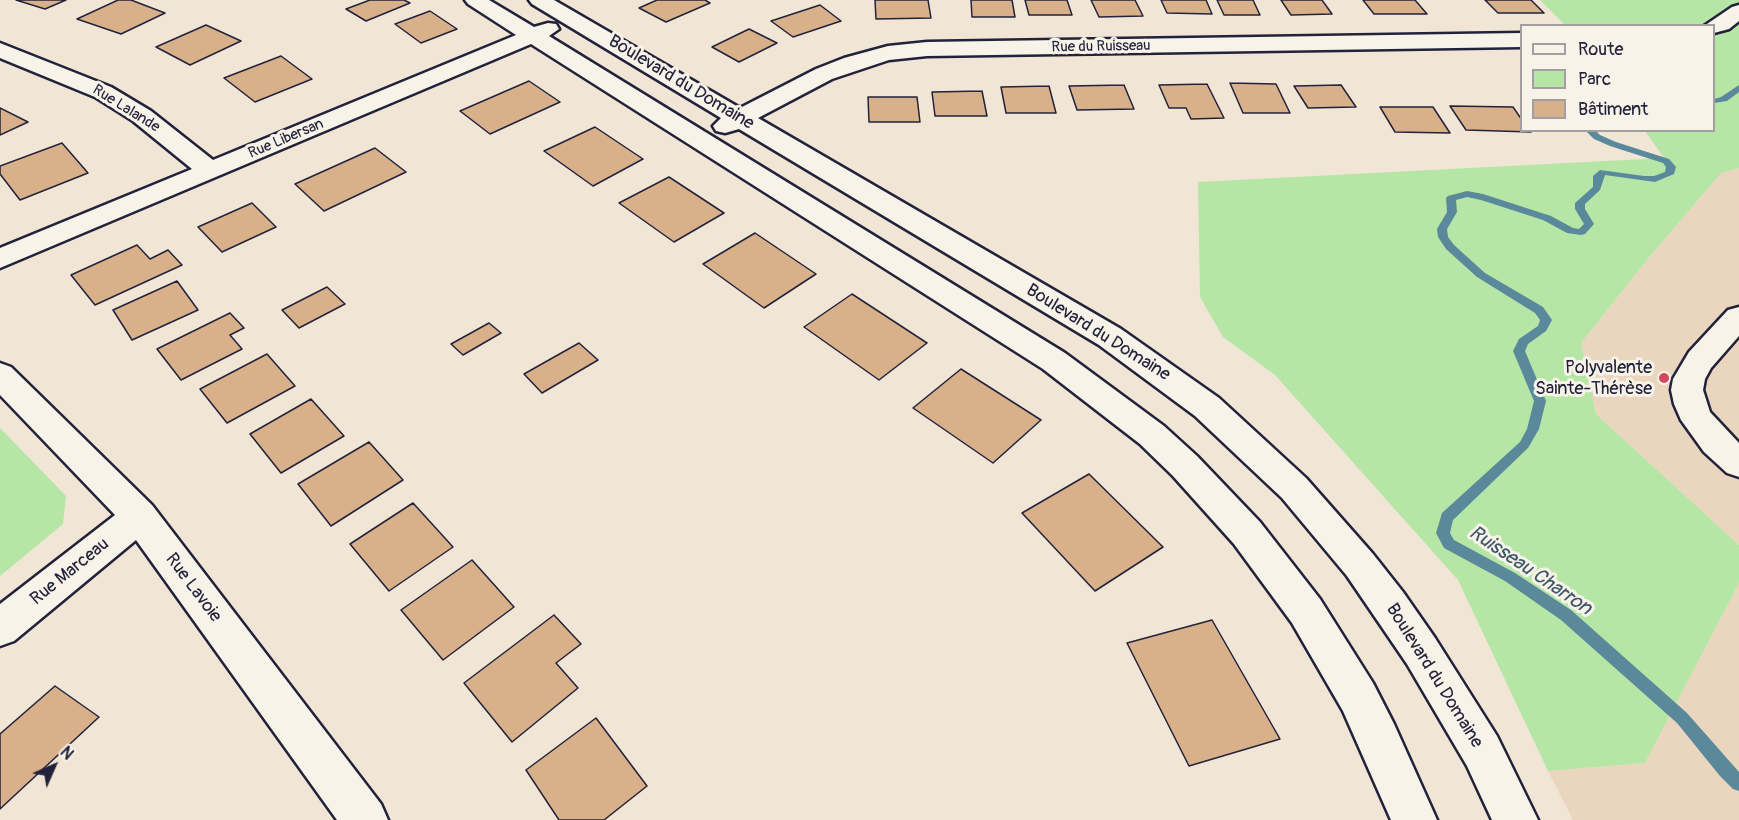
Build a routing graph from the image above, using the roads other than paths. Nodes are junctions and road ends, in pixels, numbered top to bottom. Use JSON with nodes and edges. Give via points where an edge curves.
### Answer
{"nodes":[{"id":1,"x":475,"y":0,"type":"edge"},
{"id":2,"x":539,"y":0,"type":"edge"},
{"id":3,"x":1739,"y":11,"type":"edge"},
{"id":4,"x":572,"y":19,"type":"junction"},
{"id":5,"x":1715,"y":26,"type":"edge"},
{"id":6,"x":534,"y":35,"type":"junction"},
{"id":7,"x":1520,"y":40,"type":"edge"},
{"id":8,"x":0,"y":50,"type":"edge"},
{"id":9,"x":740,"y":118,"type":"junction"},
{"id":10,"x":700,"y":139,"type":"junction"},
{"id":11,"x":210,"y":171,"type":"junction"},
{"id":12,"x":0,"y":259,"type":"edge"},
{"id":13,"x":1739,"y":317,"type":"edge"},
{"id":14,"x":0,"y":375,"type":"edge"},
{"id":15,"x":1739,"y":463,"type":"edge"},
{"id":16,"x":139,"y":516,"type":"junction"},
{"id":17,"x":0,"y":628,"type":"edge"},
{"id":18,"x":365,"y":820,"type":"edge"},
{"id":19,"x":1414,"y":820,"type":"edge"},
{"id":20,"x":1515,"y":820,"type":"edge"}],
"edges":[{"from":1,"to":6,"type":"street","name":"Boulevard du Domaine"},
{"from":2,"to":4,"type":"street","name":"Boulevard du Domaine"},
{"from":3,"to":5,"type":"street"},
{"from":4,"to":6,"type":"street","name":"Rue Libersan"},
{"from":4,"to":9,"type":"street","name":"Boulevard du Domaine"},
{"from":6,"to":10,"type":"street","name":"Boulevard du Domaine"},
{"from":6,"to":11,"type":"street","name":"Rue Libersan"},
{"from":7,"to":9,"type":"street","name":"Rue du Ruisseau","via":[[927,49],[888,53],[852,63]]},
{"from":8,"to":11,"type":"street","name":"Rue Lalande","via":[[103,92],[142,116]]},
{"from":9,"to":10,"type":"street","name":"Rue du Ruisseau"},
{"from":9,"to":20,"type":"street","name":"Boulevard du Domaine","via":[[1110,337],[1173,380],[1237,433],[1302,496],[1389,604],[1482,751]]},
{"from":10,"to":19,"type":"street","name":"Boulevard du Domaine","via":[[1054,361],[1121,410],[1185,466],[1247,533],[1306,611],[1358,697]]},
{"from":11,"to":12,"type":"street","name":"Rue Libersan"},
{"from":13,"to":15,"type":"street","via":[[1700,360],[1688,390],[1698,420]]},
{"from":14,"to":16,"type":"street","name":"Rue Lavoie"},
{"from":16,"to":17,"type":"street","name":"Rue Marceau"},
{"from":16,"to":18,"type":"street","name":"Rue Lavoie"}]}
